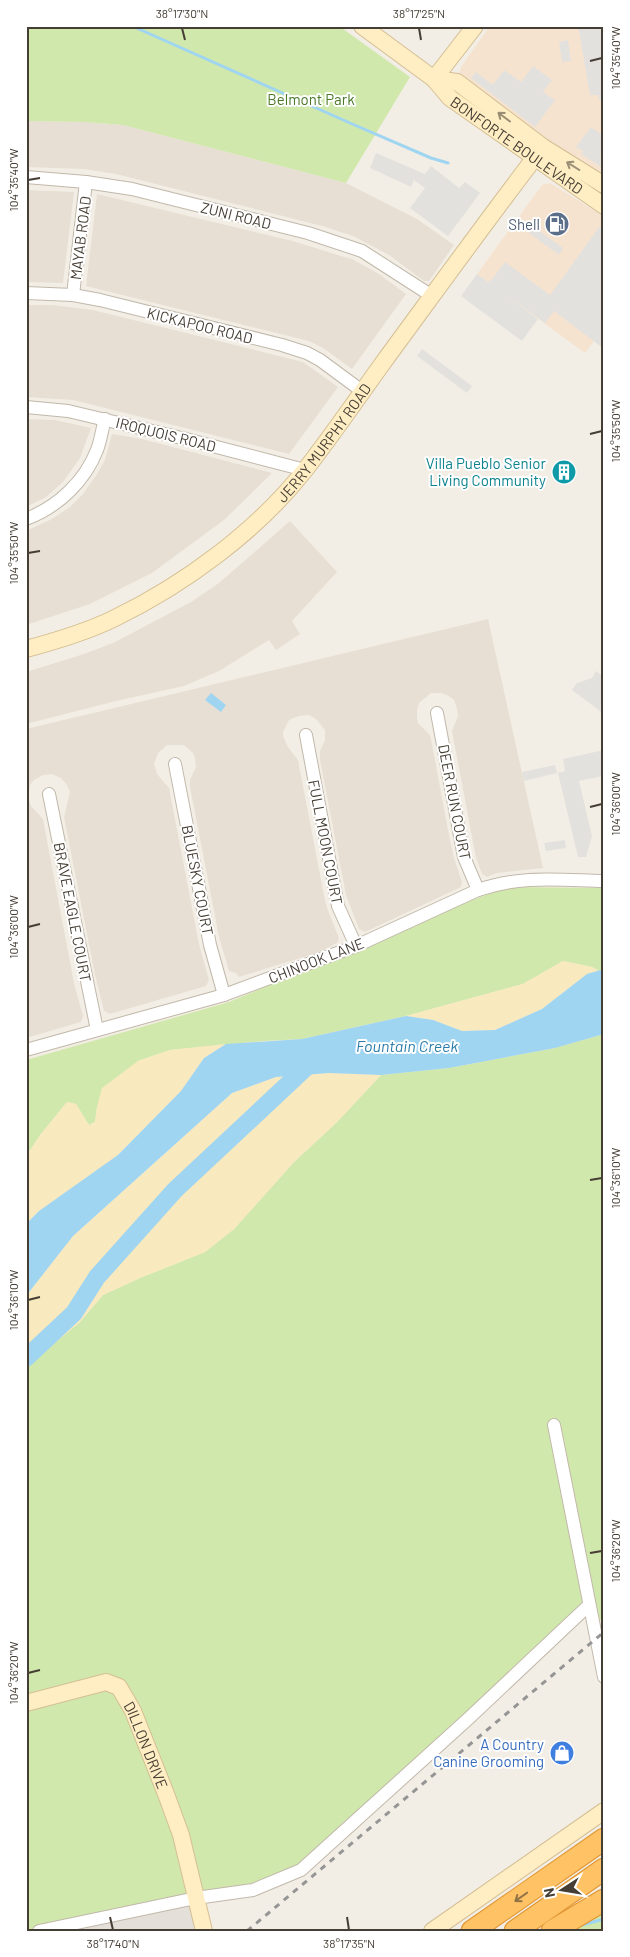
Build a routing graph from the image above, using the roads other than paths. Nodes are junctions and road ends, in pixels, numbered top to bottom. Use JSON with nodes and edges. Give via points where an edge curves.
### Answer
{"nodes":[{"id":1,"x":362,"y":26,"type":"edge"},
{"id":2,"x":475,"y":26,"type":"edge"},
{"id":3,"x":434,"y":79,"type":"junction"},
{"id":4,"x":539,"y":152,"type":"junction"},
{"id":5,"x":26,"y":177,"type":"edge"},
{"id":6,"x":86,"y":182,"type":"junction"},
{"id":7,"x":604,"y":185,"type":"edge"},
{"id":8,"x":604,"y":206,"type":"edge"},
{"id":9,"x":26,"y":293,"type":"edge"},
{"id":10,"x":74,"y":295,"type":"junction"},
{"id":11,"x":432,"y":296,"type":"junction"},
{"id":12,"x":362,"y":391,"type":"junction"},
{"id":13,"x":26,"y":407,"type":"edge"},
{"id":14,"x":105,"y":419,"type":"junction"},
{"id":15,"x":305,"y":470,"type":"junction"},
{"id":16,"x":26,"y":519,"type":"edge"},
{"id":17,"x":26,"y":649,"type":"edge"},
{"id":18,"x":437,"y":712,"type":"dead end"},
{"id":19,"x":306,"y":735,"type":"dead end"},
{"id":20,"x":175,"y":764,"type":"dead end"},
{"id":21,"x":49,"y":794,"type":"dead end"},
{"id":22,"x":604,"y":881,"type":"edge"},
{"id":23,"x":478,"y":890,"type":"junction"},
{"id":24,"x":356,"y":946,"type":"junction"},
{"id":25,"x":224,"y":995,"type":"junction"},
{"id":26,"x":97,"y":1030,"type":"junction"},
{"id":27,"x":26,"y":1050,"type":"edge"},
{"id":28,"x":554,"y":1425,"type":"dead end"},
{"id":29,"x":589,"y":1605,"type":"junction"},
{"id":30,"x":604,"y":1677,"type":"edge"},
{"id":31,"x":26,"y":1703,"type":"edge"},
{"id":32,"x":604,"y":1810,"type":"edge"},
{"id":33,"x":604,"y":1839,"type":"edge"},
{"id":34,"x":604,"y":1869,"type":"edge"},
{"id":35,"x":196,"y":1898,"type":"junction"},
{"id":36,"x":604,"y":1900,"type":"edge"},
{"id":37,"x":39,"y":1931,"type":"edge"},
{"id":38,"x":204,"y":1931,"type":"edge"},
{"id":39,"x":432,"y":1931,"type":"edge"},
{"id":40,"x":472,"y":1931,"type":"edge"},
{"id":41,"x":515,"y":1931,"type":"edge"},
{"id":42,"x":552,"y":1931,"type":"edge"}],
"edges":[{"from":1,"to":3,"type":"street","name":"BONFORTE BOULEVARD"},
{"from":2,"to":3,"type":"street"},
{"from":3,"to":4,"type":"street","name":"BONFORTE BOULEVARD","via":[[450,98]]},
{"from":7,"to":4,"type":"street","name":"BONFORTE BOULEVARD","one_way":true},
{"from":4,"to":8,"type":"street","name":"BONFORTE BOULEVARD"},
{"from":4,"to":11,"type":"street","name":"JERRY MURPHY ROAD"},
{"from":5,"to":6,"type":"street","name":"ZUNI ROAD"},
{"from":6,"to":10,"type":"street","name":"MAYAB ROAD"},
{"from":6,"to":11,"type":"street","name":"ZUNI ROAD","via":[[132,189],[336,242],[362,251]]},
{"from":9,"to":10,"type":"street","name":"KICKAPOO ROAD"},
{"from":10,"to":12,"type":"street","name":"KICKAPOO ROAD","via":[[308,353]]},
{"from":11,"to":12,"type":"street","name":"JERRY MURPHY ROAD"},
{"from":12,"to":15,"type":"street","name":"JERRY MURPHY ROAD"},
{"from":13,"to":14,"type":"street","name":"IROQUOIS ROAD"},
{"from":14,"to":15,"type":"street","name":"IROQUOIS ROAD"},
{"from":14,"to":16,"type":"street","via":[[97,450],[82,477],[60,501]]},
{"from":15,"to":17,"type":"street","name":"JERRY MURPHY ROAD","via":[[266,512],[222,551],[167,590],[115,618]]},
{"from":18,"to":23,"type":"street","name":"DEER RUN COURT","via":[[464,857]]},
{"from":19,"to":24,"type":"street","name":"FULL MOON COURT","via":[[338,906]]},
{"from":20,"to":25,"type":"street","name":"BLUESKY COURT","via":[[210,945]]},
{"from":21,"to":26,"type":"street","name":"BRAVE EAGLE COURT"},
{"from":22,"to":23,"type":"street","name":"CHINOOK LANE","via":[[512,881]]},
{"from":23,"to":24,"type":"street","name":"CHINOOK LANE"},
{"from":24,"to":25,"type":"street","name":"CHINOOK LANE"},
{"from":25,"to":26,"type":"street","name":"CHINOOK LANE"},
{"from":26,"to":27,"type":"street","name":"CHINOOK LANE"},
{"from":28,"to":29,"type":"street"},
{"from":29,"to":30,"type":"street"},
{"from":29,"to":35,"type":"street","via":[[301,1870],[253,1890]]},
{"from":31,"to":35,"type":"street","name":"DILLON DRIVE","via":[[106,1682],[118,1687],[133,1711],[181,1834]]},
{"from":32,"to":39,"type":"street"},
{"from":33,"to":40,"type":"highway","one_way":true},
{"from":34,"to":41,"type":"highway"},
{"from":35,"to":37,"type":"street"},
{"from":35,"to":38,"type":"street","name":"DILLON DRIVE"},
{"from":36,"to":42,"type":"highway"}]}
